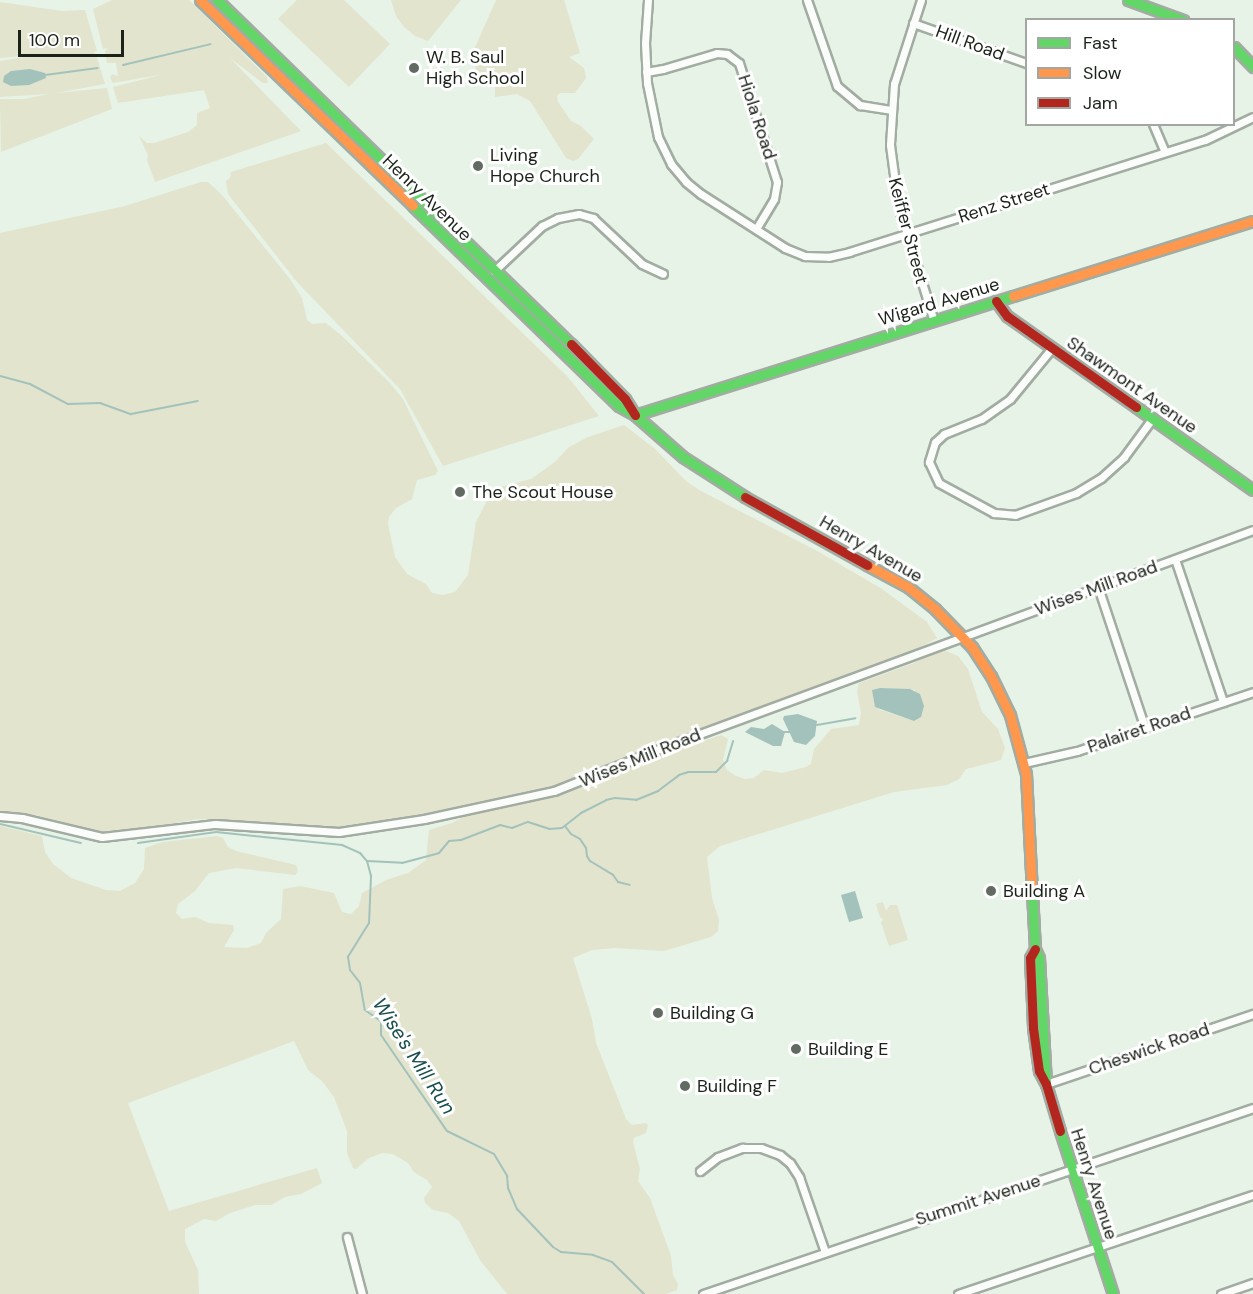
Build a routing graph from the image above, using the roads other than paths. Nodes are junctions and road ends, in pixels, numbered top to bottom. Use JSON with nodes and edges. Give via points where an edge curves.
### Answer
{"nodes":[{"id":1,"x":200,"y":0,"type":"edge"},
{"id":2,"x":217,"y":0,"type":"edge"},
{"id":3,"x":648,"y":0,"type":"edge"},
{"id":4,"x":807,"y":0,"type":"edge"},
{"id":5,"x":921,"y":0,"type":"edge"},
{"id":6,"x":1128,"y":0,"type":"edge"},
{"id":7,"x":1178,"y":18,"type":"edge"},
{"id":8,"x":913,"y":22,"type":"junction"},
{"id":9,"x":1235,"y":49,"type":"edge"},
{"id":10,"x":1025,"y":63,"type":"edge"},
{"id":11,"x":1253,"y":67,"type":"edge"},
{"id":12,"x":646,"y":72,"type":"junction"},
{"id":13,"x":891,"y":110,"type":"junction"},
{"id":14,"x":1253,"y":117,"type":"edge"},
{"id":15,"x":1154,"y":126,"type":"edge"},
{"id":16,"x":1165,"y":152,"type":"junction"},
{"id":17,"x":1253,"y":221,"type":"edge"},
{"id":18,"x":756,"y":229,"type":"junction"},
{"id":19,"x":907,"y":234,"type":"junction"},
{"id":20,"x":495,"y":270,"type":"junction"},
{"id":21,"x":663,"y":274,"type":"dead end"},
{"id":22,"x":487,"y":279,"type":"junction"},
{"id":23,"x":996,"y":302,"type":"junction"},
{"id":24,"x":934,"y":321,"type":"junction"},
{"id":25,"x":1052,"y":348,"type":"junction"},
{"id":26,"x":635,"y":415,"type":"junction"},
{"id":27,"x":1152,"y":419,"type":"junction"},
{"id":28,"x":1253,"y":490,"type":"edge"},
{"id":29,"x":1252,"y":531,"type":"edge"},
{"id":30,"x":1175,"y":559,"type":"junction"},
{"id":31,"x":1098,"y":587,"type":"junction"},
{"id":32,"x":963,"y":636,"type":"junction"},
{"id":33,"x":1253,"y":692,"type":"edge"},
{"id":34,"x":1223,"y":702,"type":"junction"},
{"id":35,"x":1145,"y":728,"type":"junction"},
{"id":36,"x":1024,"y":763,"type":"junction"},
{"id":37,"x":0,"y":816,"type":"edge"},
{"id":38,"x":1253,"y":1014,"type":"edge"},
{"id":39,"x":1046,"y":1084,"type":"junction"},
{"id":40,"x":1253,"y":1108,"type":"edge"},
{"id":41,"x":1071,"y":1170,"type":"junction"},
{"id":42,"x":700,"y":1171,"type":"dead end"},
{"id":43,"x":1253,"y":1195,"type":"edge"},
{"id":44,"x":347,"y":1237,"type":"dead end"},
{"id":45,"x":1097,"y":1247,"type":"junction"},
{"id":46,"x":825,"y":1252,"type":"junction"},
{"id":47,"x":1253,"y":1283,"type":"edge"},
{"id":48,"x":362,"y":1294,"type":"edge"},
{"id":49,"x":703,"y":1294,"type":"edge"},
{"id":50,"x":961,"y":1294,"type":"edge"},
{"id":51,"x":1113,"y":1294,"type":"edge"},
{"id":52,"x":1221,"y":1294,"type":"edge"}],
"edges":[{"from":1,"to":22,"type":"main road","name":"Henry Avenue"},
{"from":2,"to":20,"type":"main road","name":"Henry Avenue"},
{"from":3,"to":12,"type":"street","name":"Renz Street"},
{"from":4,"to":13,"type":"street","via":[[837,86],[860,105]]},
{"from":5,"to":8,"type":"street","name":"Keiffer Street"},
{"from":6,"to":7,"type":"main road"},
{"from":8,"to":10,"type":"street","name":"Hill Road"},
{"from":8,"to":13,"type":"street","name":"Keiffer Street","via":[[896,75]]},
{"from":9,"to":11,"type":"main road"},
{"from":12,"to":18,"type":"street","name":"Renz Street","via":[[658,137],[676,171],[694,189]]},
{"from":12,"to":18,"type":"street","name":"Hiola Road","via":[[717,53],[732,56],[739,63],[777,182],[774,199]]},
{"from":13,"to":19,"type":"street","name":"Keiffer Street","via":[[891,169]]},
{"from":14,"to":16,"type":"street","name":"Renz Street","via":[[1218,135]]},
{"from":15,"to":16,"type":"street"},
{"from":16,"to":19,"type":"street","name":"Renz Street"},
{"from":17,"to":23,"type":"main road","name":"Wigard Avenue"},
{"from":18,"to":19,"type":"street","name":"Renz Street","via":[[792,251],[816,257]]},
{"from":19,"to":24,"type":"street","name":"Keiffer Street"},
{"from":20,"to":21,"type":"street","via":[[542,226],[579,214],[597,221],[642,264]]},
{"from":20,"to":22,"type":"street"},
{"from":20,"to":26,"type":"main road","name":"Henry Avenue","via":[[625,399]]},
{"from":22,"to":26,"type":"main road","name":"Henry Avenue","via":[[619,406]]},
{"from":23,"to":24,"type":"main road","name":"Wigard Avenue"},
{"from":23,"to":25,"type":"main road","name":"Shawmont Avenue","via":[[1007,316]]},
{"from":24,"to":26,"type":"main road","name":"Wigard Avenue"},
{"from":25,"to":27,"type":"main road","name":"Shawmont Avenue"},
{"from":25,"to":27,"type":"street","via":[[1010,399],[981,419],[944,434],[932,448],[930,467],[939,483],[994,513],[1009,516],[1076,493],[1101,478],[1124,457]]},
{"from":26,"to":32,"type":"main road","name":"Henry Avenue","via":[[683,458],[727,488],[901,583]]},
{"from":27,"to":28,"type":"main road","name":"Shawmont Avenue"},
{"from":29,"to":30,"type":"street","name":"Wises Mill Road"},
{"from":30,"to":31,"type":"street","name":"Wises Mill Road"},
{"from":30,"to":34,"type":"street"},
{"from":31,"to":32,"type":"street","name":"Wises Mill Road"},
{"from":31,"to":35,"type":"street"},
{"from":32,"to":36,"type":"main road","name":"Henry Avenue","via":[[1005,702]]},
{"from":32,"to":37,"type":"street","name":"Wises Mill Road","via":[[563,789],[424,819],[339,832],[215,824],[102,837]]},
{"from":33,"to":34,"type":"street","name":"Palairet Road"},
{"from":34,"to":35,"type":"street","name":"Palairet Road"},
{"from":35,"to":36,"type":"street","name":"Palairet Road","via":[[1068,754]]},
{"from":36,"to":39,"type":"main road","name":"Henry Avenue"},
{"from":38,"to":39,"type":"street","name":"Cheswick Road"},
{"from":39,"to":41,"type":"main road","name":"Henry Avenue"},
{"from":40,"to":41,"type":"street","name":"Summit Avenue"},
{"from":41,"to":45,"type":"main road","name":"Henry Avenue"},
{"from":41,"to":46,"type":"street","name":"Summit Avenue"},
{"from":42,"to":46,"type":"street","via":[[722,1155],[742,1148],[761,1148],[780,1155],[799,1177]]},
{"from":43,"to":45,"type":"street"},
{"from":44,"to":48,"type":"street"},
{"from":45,"to":50,"type":"street"},
{"from":45,"to":51,"type":"main road","name":"Henry Avenue"},
{"from":46,"to":49,"type":"street","name":"Summit Avenue"},
{"from":47,"to":52,"type":"street"}]}
